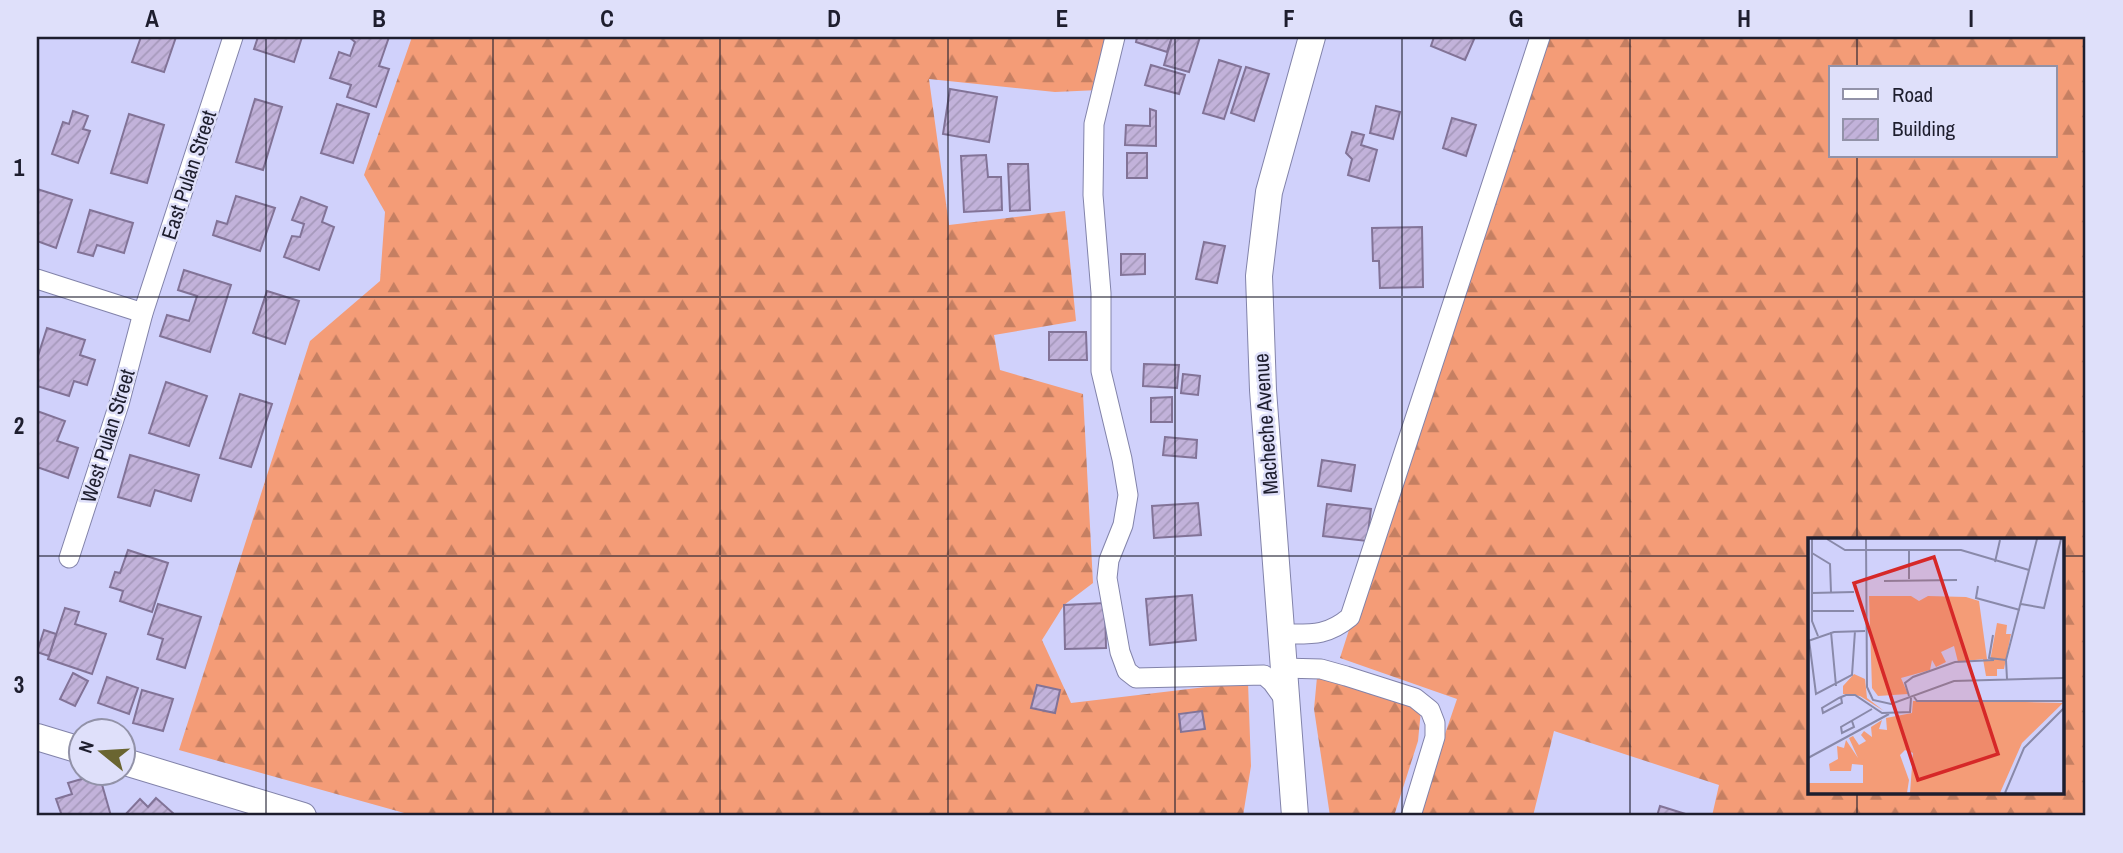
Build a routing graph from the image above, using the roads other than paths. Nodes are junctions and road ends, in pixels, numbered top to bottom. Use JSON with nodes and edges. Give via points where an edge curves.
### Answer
{"nodes":[{"id":1,"x":233,"y":37,"type":"edge"},
{"id":2,"x":1115,"y":37,"type":"edge"},
{"id":3,"x":1312,"y":37,"type":"edge"},
{"id":4,"x":1540,"y":37,"type":"edge"},
{"id":5,"x":37,"y":279,"type":"edge"},
{"id":6,"x":143,"y":313,"type":"junction"},
{"id":7,"x":69,"y":558,"type":"dead end"},
{"id":8,"x":1280,"y":634,"type":"junction"},
{"id":9,"x":1283,"y":668,"type":"junction"},
{"id":10,"x":1285,"y":701,"type":"junction"},
{"id":11,"x":37,"y":737,"type":"edge"},
{"id":12,"x":66,"y":746,"type":"edge"},
{"id":13,"x":136,"y":765,"type":"edge"},
{"id":14,"x":303,"y":816,"type":"edge"},
{"id":15,"x":1295,"y":816,"type":"edge"},
{"id":16,"x":1411,"y":816,"type":"edge"}],
"edges":[{"from":1,"to":6,"type":"street","name":"East Pulan Street"},
{"from":2,"to":10,"type":"street","via":[[1094,124],[1093,195],[1101,293],[1101,372],[1128,495],[1107,578],[1120,652],[1127,671],[1136,678],[1264,676]]},
{"from":3,"to":8,"type":"main road","name":"Macheche Avenue","via":[[1269,192],[1259,276]]},
{"from":4,"to":8,"type":"street","via":[[1350,617],[1336,629],[1320,634]]},
{"from":5,"to":6,"type":"street"},
{"from":6,"to":7,"type":"street","name":"West Pulan Street"},
{"from":8,"to":9,"type":"main road","name":"Macheche Avenue"},
{"from":9,"to":10,"type":"main road","name":"Macheche Avenue"},
{"from":9,"to":16,"type":"street","via":[[1321,669],[1346,676],[1415,698],[1430,710],[1435,737]]},
{"from":10,"to":15,"type":"main road","name":"Macheche Avenue"},
{"from":11,"to":12,"type":"main road"},
{"from":13,"to":14,"type":"main road"}]}
